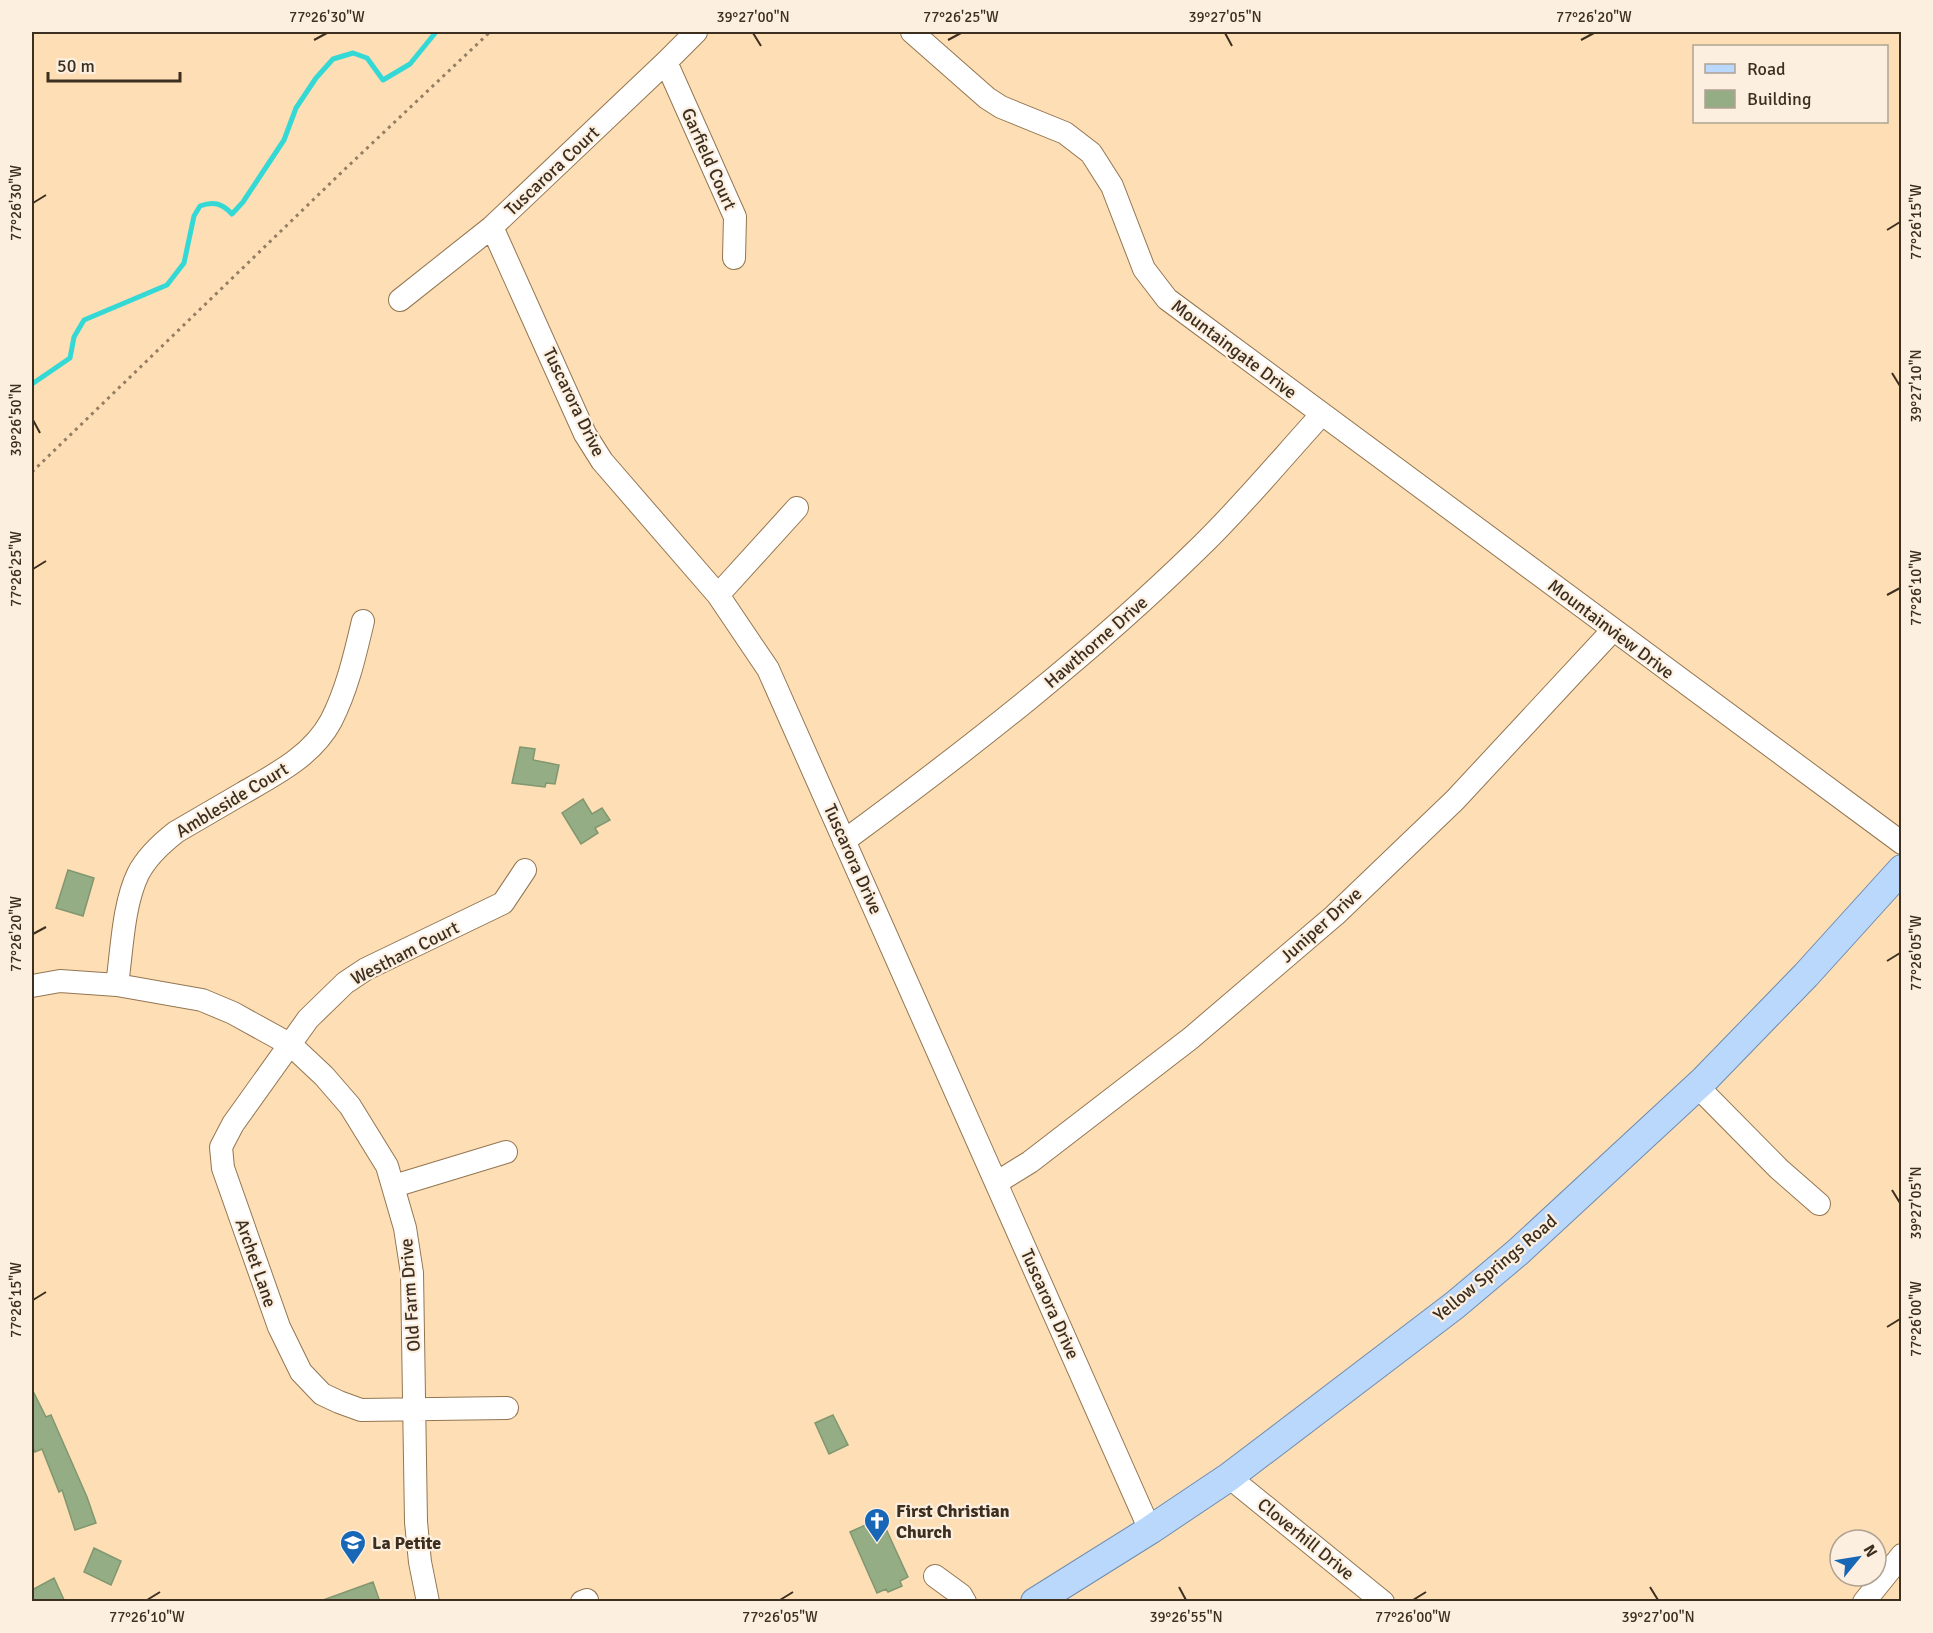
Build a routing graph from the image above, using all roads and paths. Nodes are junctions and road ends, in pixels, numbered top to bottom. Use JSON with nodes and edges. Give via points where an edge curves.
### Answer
{"nodes":[{"id":1,"x":490,"y":32,"type":"edge"},
{"id":2,"x":696,"y":32,"type":"edge"},
{"id":3,"x":912,"y":32,"type":"edge"},
{"id":4,"x":666,"y":62,"type":"junction"},
{"id":5,"x":492,"y":227,"type":"junction"},
{"id":6,"x":734,"y":258,"type":"dead end"},
{"id":7,"x":400,"y":300,"type":"dead end"},
{"id":8,"x":1322,"y":414,"type":"junction"},
{"id":9,"x":32,"y":472,"type":"edge"},
{"id":10,"x":797,"y":508,"type":"dead end"},
{"id":11,"x":718,"y":596,"type":"junction"},
{"id":12,"x":363,"y":621,"type":"dead end"},
{"id":13,"x":1613,"y":630,"type":"junction"},
{"id":14,"x":844,"y":841,"type":"junction"},
{"id":15,"x":1902,"y":843,"type":"edge"},
{"id":16,"x":1902,"y":869,"type":"edge"},
{"id":17,"x":525,"y":870,"type":"dead end"},
{"id":18,"x":117,"y":985,"type":"junction"},
{"id":19,"x":32,"y":986,"type":"edge"},
{"id":20,"x":291,"y":1045,"type":"junction"},
{"id":21,"x":1697,"y":1086,"type":"junction"},
{"id":22,"x":506,"y":1152,"type":"dead end"},
{"id":23,"x":996,"y":1183,"type":"junction"},
{"id":24,"x":394,"y":1186,"type":"junction"},
{"id":25,"x":1820,"y":1204,"type":"dead end"},
{"id":26,"x":507,"y":1408,"type":"dead end"},
{"id":27,"x":415,"y":1409,"type":"junction"},
{"id":28,"x":1229,"y":1477,"type":"junction"},
{"id":29,"x":1149,"y":1530,"type":"junction"},
{"id":30,"x":1902,"y":1556,"type":"edge"},
{"id":31,"x":935,"y":1576,"type":"dead end"},
{"id":32,"x":1368,"y":1597,"type":"edge"},
{"id":33,"x":428,"y":1602,"type":"edge"},
{"id":34,"x":965,"y":1602,"type":"edge"},
{"id":35,"x":1035,"y":1602,"type":"edge"},
{"id":36,"x":1864,"y":1602,"type":"edge"}],
"edges":[{"from":1,"to":9,"type":"path"},
{"from":2,"to":4,"type":"street","name":"Tuscarora Court"},
{"from":3,"to":8,"type":"street","name":"Mountaingate Drive","via":[[987,98],[1065,133],[1091,153],[1112,186],[1144,269],[1167,299]]},
{"from":4,"to":5,"type":"street","name":"Tuscarora Court"},
{"from":4,"to":6,"type":"street","name":"Garfield Court","via":[[735,217]]},
{"from":5,"to":7,"type":"street","name":"Tuscarora Court"},
{"from":5,"to":11,"type":"street","name":"Tuscarora Drive","via":[[585,434],[602,461]]},
{"from":8,"to":13,"type":"street","name":"Mountainview Drive"},
{"from":8,"to":14,"type":"street","name":"Hawthorne Drive","via":[[1203,544],[1148,596],[1042,690]]},
{"from":10,"to":11,"type":"street"},
{"from":11,"to":14,"type":"street","name":"Tuscarora Drive","via":[[768,669]]},
{"from":12,"to":18,"type":"street","name":"Ambleside Court","via":[[349,678],[317,742],[279,773],[176,832],[139,873],[130,899]]},
{"from":13,"to":15,"type":"street","name":"Mountainview Drive"},
{"from":13,"to":23,"type":"street","name":"Juniper Drive","via":[[1455,800],[1335,915],[1191,1038],[1030,1162]]},
{"from":14,"to":23,"type":"street","name":"Tuscarora Drive"},
{"from":16,"to":21,"type":"main road","name":"Yellow Springs Road","via":[[1806,975]]},
{"from":17,"to":20,"type":"street","name":"Westham Court","via":[[503,903],[366,969],[345,983],[308,1019]]},
{"from":18,"to":19,"type":"street","name":"Old Farm Drive","via":[[60,981]]},
{"from":18,"to":20,"type":"street","name":"Old Farm Drive","via":[[202,1000]]},
{"from":20,"to":24,"type":"street","name":"Old Farm Drive","via":[[350,1106],[382,1157]]},
{"from":20,"to":27,"type":"street","name":"Archet Lane","via":[[233,1124],[221,1147],[223,1168],[279,1327],[301,1372],[322,1394],[361,1410]]},
{"from":21,"to":25,"type":"street","via":[[1779,1169]]},
{"from":21,"to":28,"type":"main road","name":"Yellow Springs Road","via":[[1455,1305]]},
{"from":22,"to":24,"type":"street"},
{"from":23,"to":29,"type":"street","name":"Tuscarora Drive"},
{"from":24,"to":27,"type":"street","name":"Old Farm Drive","via":[[412,1272]]},
{"from":26,"to":27,"type":"street","name":"Archet Lane"},
{"from":27,"to":33,"type":"street","name":"Old Farm Drive","via":[[416,1522]]},
{"from":28,"to":29,"type":"main road","name":"Yellow Springs Road"},
{"from":28,"to":32,"type":"street","name":"Cloverhill Drive"},
{"from":29,"to":35,"type":"main road","name":"Yellow Springs Road"},
{"from":30,"to":36,"type":"street"},
{"from":31,"to":34,"type":"street"}]}
